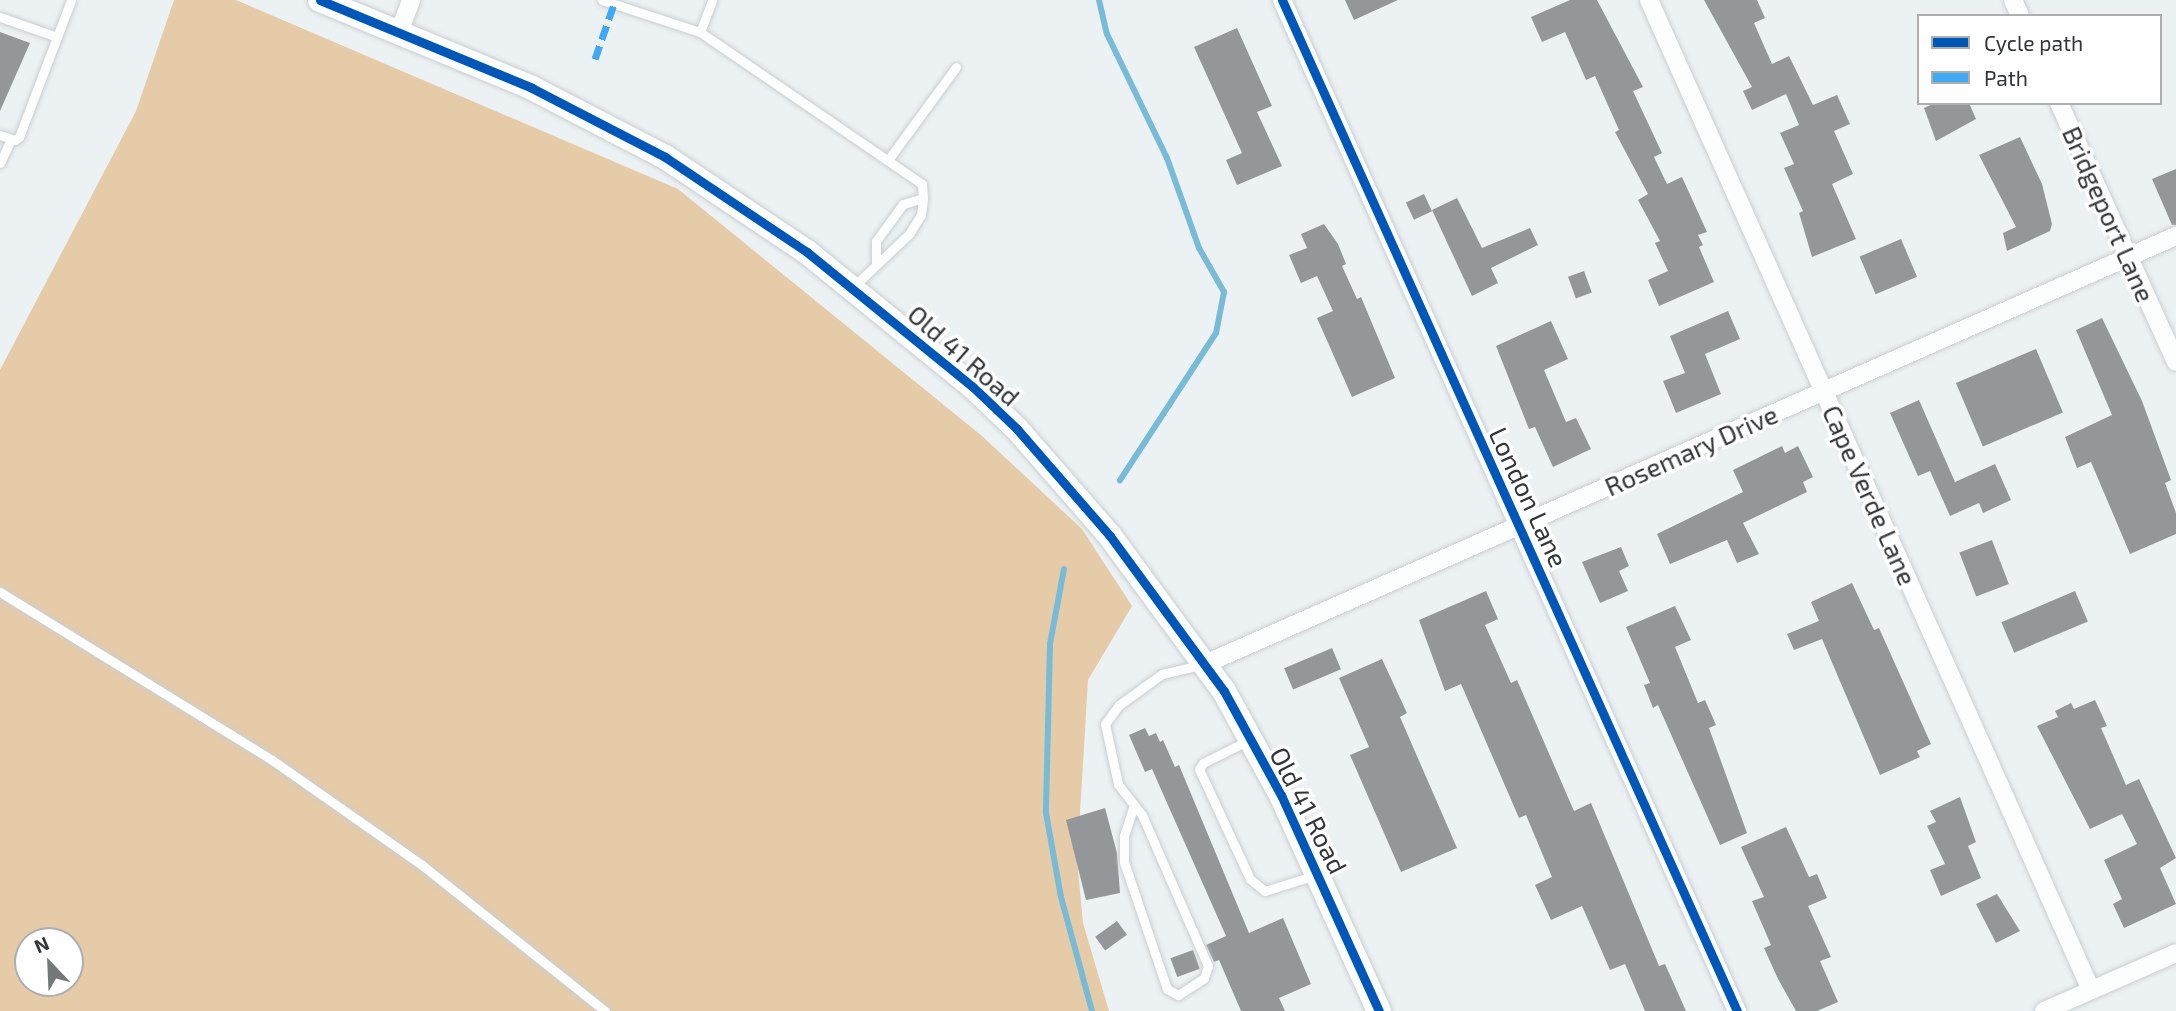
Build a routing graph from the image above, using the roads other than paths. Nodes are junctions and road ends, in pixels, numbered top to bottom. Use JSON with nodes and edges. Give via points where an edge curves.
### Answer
{"nodes":[{"id":1,"x":71,"y":0,"type":"edge"},
{"id":2,"x":320,"y":0,"type":"edge"},
{"id":3,"x":411,"y":0,"type":"edge"},
{"id":4,"x":602,"y":0,"type":"edge"},
{"id":5,"x":712,"y":0,"type":"edge"},
{"id":6,"x":1282,"y":0,"type":"edge"},
{"id":7,"x":1648,"y":0,"type":"edge"},
{"id":8,"x":348,"y":5,"type":"edge"},
{"id":9,"x":0,"y":16,"type":"edge"},
{"id":10,"x":399,"y":32,"type":"junction"},
{"id":11,"x":700,"y":32,"type":"junction"},
{"id":12,"x":57,"y":37,"type":"junction"},
{"id":13,"x":956,"y":67,"type":"dead end"},
{"id":14,"x":2060,"y":105,"type":"edge"},
{"id":15,"x":0,"y":135,"type":"edge"},
{"id":16,"x":10,"y":139,"type":"junction"},
{"id":17,"x":888,"y":160,"type":"junction"},
{"id":18,"x":0,"y":163,"type":"edge"},
{"id":19,"x":922,"y":198,"type":"junction"},
{"id":20,"x":2176,"y":236,"type":"edge"},
{"id":21,"x":2129,"y":257,"type":"junction"},
{"id":22,"x":876,"y":263,"type":"junction"},
{"id":23,"x":853,"y":288,"type":"junction"},
{"id":24,"x":2176,"y":362,"type":"edge"},
{"id":25,"x":1823,"y":391,"type":"junction"},
{"id":26,"x":1520,"y":527,"type":"junction"},
{"id":27,"x":0,"y":592,"type":"edge"},
{"id":28,"x":1205,"y":664,"type":"junction"},
{"id":29,"x":1250,"y":739,"type":"junction"},
{"id":30,"x":1134,"y":805,"type":"junction"},
{"id":31,"x":1318,"y":874,"type":"junction"},
{"id":32,"x":2176,"y":953,"type":"edge"},
{"id":33,"x":2091,"y":990,"type":"junction"},
{"id":34,"x":605,"y":1011,"type":"edge"},
{"id":35,"x":1379,"y":1011,"type":"edge"},
{"id":36,"x":1737,"y":1011,"type":"edge"},
{"id":37,"x":2044,"y":1011,"type":"edge"}],
"edges":[{"from":1,"to":12,"type":"lane"},
{"from":2,"to":8,"type":"street","name":"Old 41 Road"},
{"from":3,"to":10,"type":"street"},
{"from":4,"to":11,"type":"lane"},
{"from":5,"to":11,"type":"lane"},
{"from":6,"to":26,"type":"street","name":"London Lane"},
{"from":7,"to":25,"type":"street","name":"Cape Verde Lane"},
{"from":8,"to":10,"type":"street","name":"Old 41 Road"},
{"from":9,"to":12,"type":"lane"},
{"from":10,"to":23,"type":"street","name":"Old 41 Road","via":[[532,89],[643,145],[736,202]]},
{"from":11,"to":17,"type":"lane"},
{"from":12,"to":16,"type":"lane","via":[[19,136]]},
{"from":13,"to":17,"type":"lane"},
{"from":14,"to":21,"type":"street","name":"Bridgeport Lane"},
{"from":15,"to":16,"type":"lane"},
{"from":16,"to":18,"type":"lane"},
{"from":17,"to":19,"type":"lane","via":[[922,184]]},
{"from":19,"to":22,"type":"lane","via":[[921,215],[909,233]]},
{"from":19,"to":22,"type":"lane","via":[[903,204],[876,241]]},
{"from":20,"to":21,"type":"street","name":"Rosemary Drive"},
{"from":21,"to":24,"type":"street","name":"Bridgeport Lane"},
{"from":21,"to":25,"type":"street","name":"Rosemary Drive"},
{"from":22,"to":23,"type":"lane"},
{"from":23,"to":28,"type":"street","name":"Old 41 Road","via":[[1017,429],[1110,536]]},
{"from":25,"to":26,"type":"street","name":"Rosemary Drive"},
{"from":25,"to":33,"type":"street","name":"Cape Verde Lane"},
{"from":26,"to":28,"type":"street","name":"Rosemary Drive"},
{"from":26,"to":36,"type":"street","name":"London Lane"},
{"from":27,"to":34,"type":"lane","via":[[272,760],[422,865]]},
{"from":28,"to":29,"type":"street","name":"Old 41 Road"},
{"from":28,"to":30,"type":"lane","via":[[1162,674],[1119,705],[1105,724],[1118,784]]},
{"from":29,"to":31,"type":"street","name":"Old 41 Road"},
{"from":29,"to":31,"type":"lane","via":[[1199,769],[1250,879],[1265,891]]},
{"from":30,"to":30,"type":"lane","via":[[1208,966],[1204,978],[1178,995],[1167,989],[1124,862],[1125,836]]},
{"from":31,"to":35,"type":"street","name":"Old 41 Road"},
{"from":32,"to":33,"type":"street"},
{"from":33,"to":37,"type":"street"}]}
